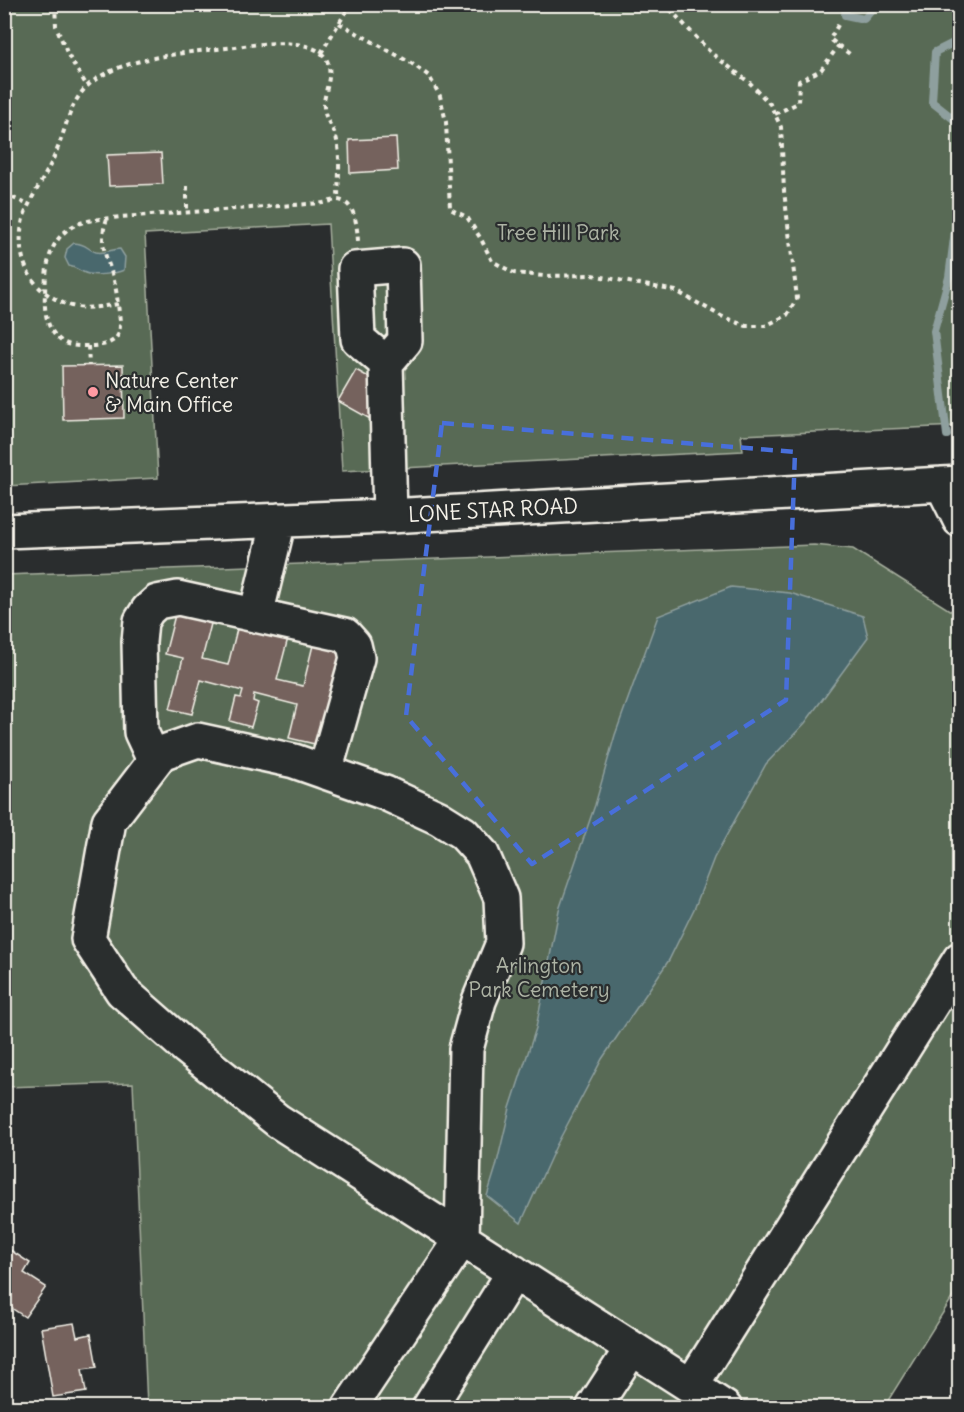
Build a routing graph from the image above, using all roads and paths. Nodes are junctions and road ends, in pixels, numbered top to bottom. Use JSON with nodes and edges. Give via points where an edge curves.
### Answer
{"nodes":[{"id":1,"x":55,"y":4,"type":"edge"},
{"id":2,"x":348,"y":4,"type":"edge"},
{"id":3,"x":665,"y":4,"type":"edge"},
{"id":4,"x":339,"y":23,"type":"junction"},
{"id":5,"x":838,"y":25,"type":"dead end"},
{"id":6,"x":839,"y":45,"type":"junction"},
{"id":7,"x":321,"y":53,"type":"junction"},
{"id":8,"x":851,"y":54,"type":"dead end"},
{"id":9,"x":87,"y":86,"type":"junction"},
{"id":10,"x":775,"y":114,"type":"junction"},
{"id":11,"x":187,"y":186,"type":"dead end"},
{"id":12,"x":4,"y":194,"type":"edge"},
{"id":13,"x":338,"y":200,"type":"junction"},
{"id":14,"x":29,"y":206,"type":"junction"},
{"id":15,"x":187,"y":213,"type":"junction"},
{"id":16,"x":107,"y":219,"type":"junction"},
{"id":17,"x":360,"y":268,"type":"junction"},
{"id":18,"x":45,"y":293,"type":"junction"},
{"id":19,"x":118,"y":304,"type":"junction"},
{"id":20,"x":88,"y":346,"type":"junction"},
{"id":21,"x":386,"y":363,"type":"junction"},
{"id":22,"x":89,"y":366,"type":"dead end"},
{"id":23,"x":951,"y":483,"type":"edge"},
{"id":24,"x":390,"y":516,"type":"junction"},
{"id":25,"x":279,"y":520,"type":"junction"},
{"id":26,"x":960,"y":520,"type":"edge"},
{"id":27,"x":4,"y":531,"type":"edge"},
{"id":28,"x":256,"y":615,"type":"junction"},
{"id":29,"x":154,"y":760,"type":"junction"},
{"id":30,"x":325,"y":772,"type":"junction"},
{"id":31,"x":960,"y":958,"type":"edge"},
{"id":32,"x":462,"y":1239,"type":"junction"},
{"id":33,"x":514,"y":1272,"type":"junction"},
{"id":34,"x":632,"y":1348,"type":"junction"},
{"id":35,"x":691,"y":1386,"type":"junction"},
{"id":36,"x":349,"y":1407,"type":"edge"},
{"id":37,"x":429,"y":1407,"type":"edge"},
{"id":38,"x":593,"y":1407,"type":"edge"},
{"id":39,"x":725,"y":1407,"type":"edge"}],
"edges":[{"from":1,"to":9,"type":"path","via":[[56,27]]},
{"from":2,"to":4,"type":"path"},
{"from":3,"to":10,"type":"path","via":[[710,52],[750,83]]},
{"from":4,"to":7,"type":"path"},
{"from":4,"to":10,"type":"path","via":[[429,76],[447,122],[450,209],[467,217],[492,261],[514,273],[592,275],[676,291],[746,326],[765,326],[787,315],[797,298],[781,127]]},
{"from":5,"to":6,"type":"path","via":[[830,39]]},
{"from":6,"to":8,"type":"path"},
{"from":6,"to":10,"type":"path","via":[[821,70],[799,81],[798,104]]},
{"from":7,"to":9,"type":"path","via":[[297,44],[268,43],[161,56],[116,69]]},
{"from":7,"to":13,"type":"path","via":[[328,62],[324,110],[337,140]]},
{"from":9,"to":14,"type":"path","via":[[73,106],[58,148]]},
{"from":11,"to":15,"type":"path"},
{"from":12,"to":14,"type":"path"},
{"from":13,"to":15,"type":"path"},
{"from":13,"to":17,"type":"path","via":[[354,213]]},
{"from":14,"to":18,"type":"path","via":[[23,216],[20,250],[31,280]]},
{"from":15,"to":16,"type":"path"},
{"from":16,"to":18,"type":"path","via":[[76,225],[64,233],[46,263]]},
{"from":16,"to":19,"type":"path","via":[[104,248]]},
{"from":17,"to":21,"type":"street","via":[[355,269],[358,339]]},
{"from":17,"to":21,"type":"street","via":[[403,265],[405,341]]},
{"from":18,"to":19,"type":"path","via":[[77,308]]},
{"from":18,"to":20,"type":"path","via":[[47,322],[54,333],[64,343]]},
{"from":19,"to":20,"type":"path","via":[[119,333],[114,340]]},
{"from":20,"to":22,"type":"path"},
{"from":21,"to":24,"type":"street"},
{"from":23,"to":24,"type":"street","name":"LONE STAR ROAD"},
{"from":23,"to":26,"type":"street","name":"LONE STAR ROAD"},
{"from":24,"to":25,"type":"street","name":"LONE STAR ROAD"},
{"from":25,"to":27,"type":"street","name":"LONE STAR ROAD"},
{"from":25,"to":28,"type":"street"},
{"from":28,"to":29,"type":"street","via":[[178,598],[157,602],[148,610],[141,621],[139,642],[141,732]]},
{"from":28,"to":30,"type":"street","via":[[345,635],[354,645],[357,658]]},
{"from":29,"to":30,"type":"street","via":[[161,753],[198,740]]},
{"from":29,"to":32,"type":"street","via":[[109,821],[88,939],[122,991],[278,1121]]},
{"from":30,"to":32,"type":"street","via":[[385,793],[463,833],[482,854],[501,898],[502,943],[479,1001],[466,1049]]},
{"from":31,"to":35,"type":"street"},
{"from":32,"to":33,"type":"street"},
{"from":32,"to":36,"type":"street"},
{"from":33,"to":34,"type":"street"},
{"from":33,"to":37,"type":"street"},
{"from":34,"to":35,"type":"street"},
{"from":34,"to":38,"type":"street"},
{"from":35,"to":39,"type":"street"}]}
